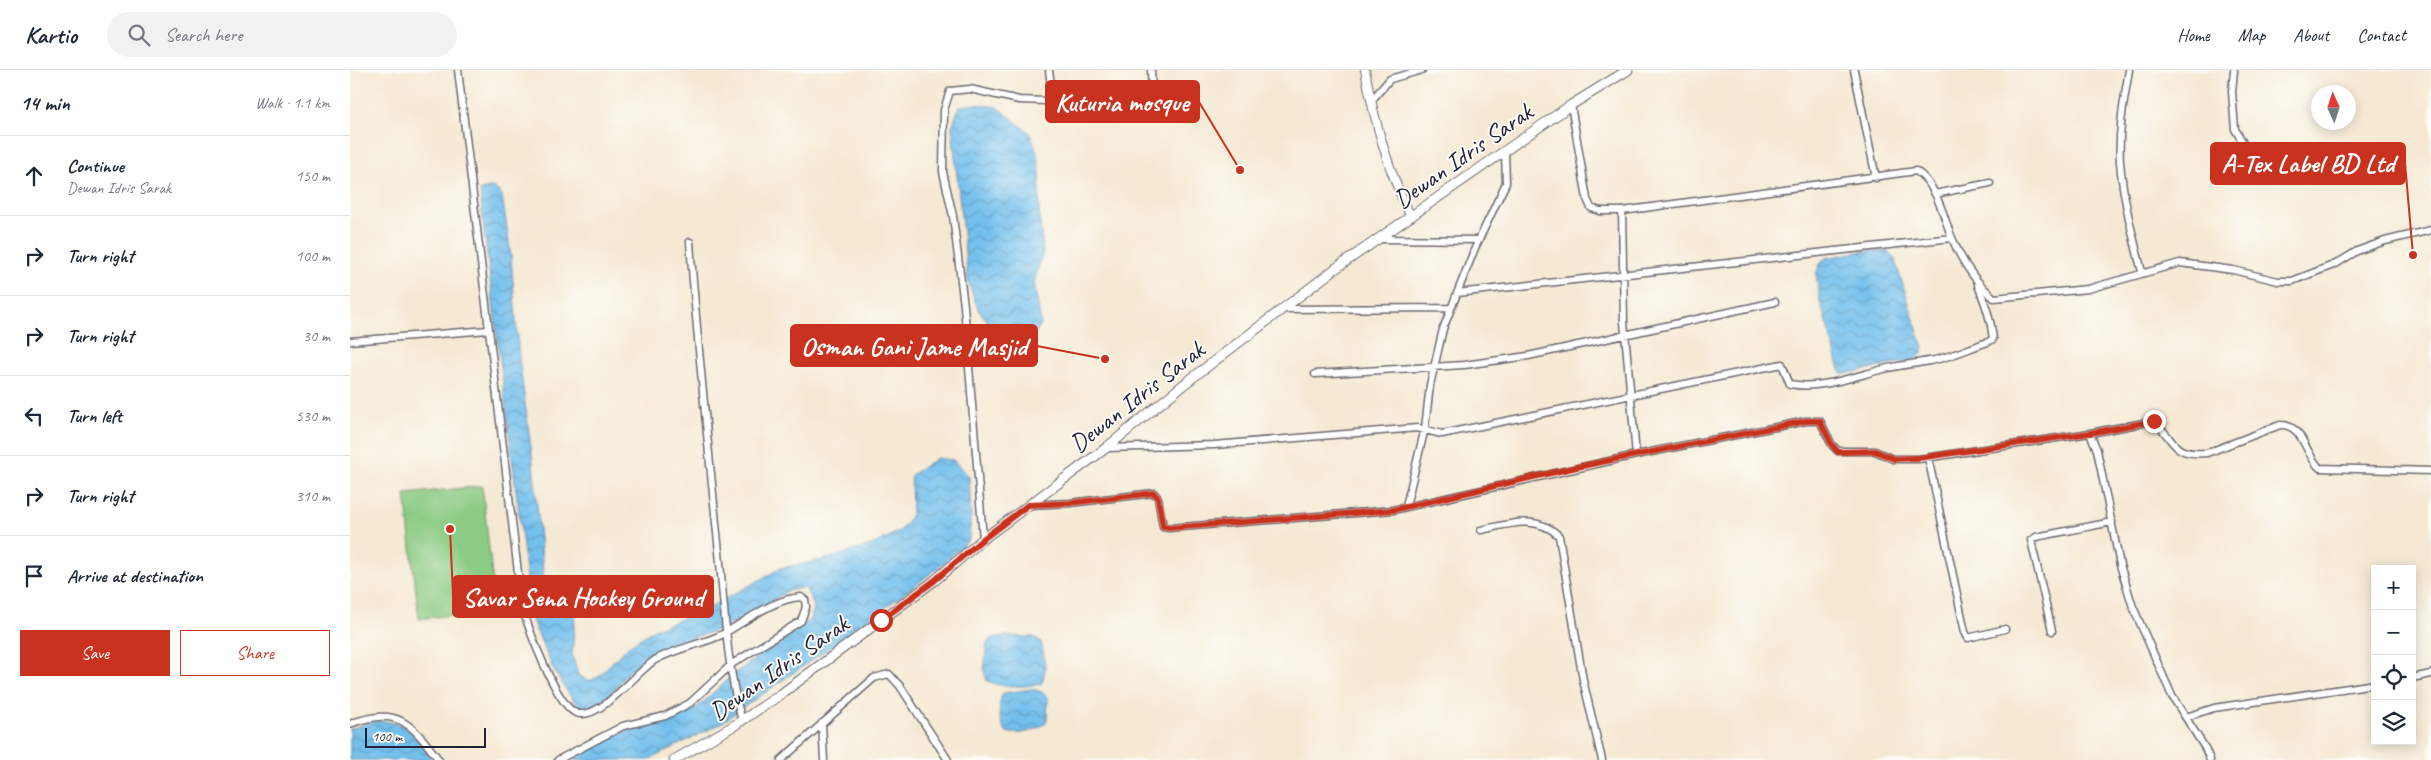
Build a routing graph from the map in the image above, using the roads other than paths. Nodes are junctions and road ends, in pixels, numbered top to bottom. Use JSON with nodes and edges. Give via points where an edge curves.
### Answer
{"nodes":[{"id":1,"x":458,"y":70,"type":"edge"},
{"id":2,"x":1049,"y":70,"type":"edge"},
{"id":3,"x":1151,"y":70,"type":"edge"},
{"id":4,"x":1365,"y":70,"type":"edge"},
{"id":5,"x":1422,"y":70,"type":"edge"},
{"id":6,"x":1628,"y":70,"type":"edge"},
{"id":7,"x":1854,"y":70,"type":"edge"},
{"id":8,"x":2129,"y":70,"type":"edge"},
{"id":9,"x":2234,"y":70,"type":"edge"},
{"id":10,"x":1152,"y":88,"type":"junction"},
{"id":11,"x":1152,"y":96,"type":"dead end"},
{"id":12,"x":1050,"y":97,"type":"junction"},
{"id":13,"x":1371,"y":102,"type":"junction"},
{"id":14,"x":1571,"y":105,"type":"junction"},
{"id":15,"x":2243,"y":143,"type":"dead end"},
{"id":16,"x":1505,"y":152,"type":"junction"},
{"id":17,"x":1876,"y":178,"type":"junction"},
{"id":18,"x":1990,"y":183,"type":"dead end"},
{"id":19,"x":1934,"y":194,"type":"junction"},
{"id":20,"x":1622,"y":211,"type":"junction"},
{"id":21,"x":1410,"y":217,"type":"junction"},
{"id":22,"x":2431,"y":230,"type":"edge"},
{"id":23,"x":1952,"y":238,"type":"junction"},
{"id":24,"x":1380,"y":239,"type":"junction"},
{"id":25,"x":1478,"y":240,"type":"junction"},
{"id":26,"x":690,"y":242,"type":"dead end"},
{"id":27,"x":2142,"y":272,"type":"junction"},
{"id":28,"x":1624,"y":276,"type":"junction"},
{"id":29,"x":1977,"y":284,"type":"junction"},
{"id":30,"x":1457,"y":293,"type":"junction"},
{"id":31,"x":1994,"y":298,"type":"junction"},
{"id":32,"x":1775,"y":302,"type":"dead end"},
{"id":33,"x":1986,"y":305,"type":"junction"},
{"id":34,"x":1451,"y":308,"type":"junction"},
{"id":35,"x":1283,"y":309,"type":"junction"},
{"id":36,"x":488,"y":330,"type":"junction"},
{"id":37,"x":1625,"y":334,"type":"junction"},
{"id":38,"x":350,"y":341,"type":"edge"},
{"id":39,"x":1434,"y":367,"type":"junction"},
{"id":40,"x":1315,"y":374,"type":"dead end"},
{"id":41,"x":1629,"y":396,"type":"junction"},
{"id":42,"x":1424,"y":428,"type":"junction"},
{"id":43,"x":2090,"y":433,"type":"junction"},
{"id":44,"x":1106,"y":448,"type":"junction"},
{"id":45,"x":1636,"y":454,"type":"junction"},
{"id":46,"x":1928,"y":457,"type":"junction"},
{"id":47,"x":2431,"y":471,"type":"edge"},
{"id":48,"x":1028,"y":505,"type":"junction"},
{"id":49,"x":1406,"y":506,"type":"junction"},
{"id":50,"x":2112,"y":522,"type":"junction"},
{"id":51,"x":1481,"y":530,"type":"dead end"},
{"id":52,"x":983,"y":539,"type":"junction"},
{"id":53,"x":2005,"y":628,"type":"dead end"},
{"id":54,"x":727,"y":632,"type":"junction"},
{"id":55,"x":2052,"y":632,"type":"dead end"},
{"id":56,"x":732,"y":664,"type":"junction"},
{"id":57,"x":2431,"y":674,"type":"edge"},
{"id":58,"x":2416,"y":677,"type":"edge"},
{"id":59,"x":2371,"y":685,"type":"edge"},
{"id":60,"x":2186,"y":717,"type":"junction"},
{"id":61,"x":742,"y":721,"type":"junction"},
{"id":62,"x":350,"y":724,"type":"edge"},
{"id":63,"x":822,"y":724,"type":"junction"},
{"id":64,"x":439,"y":760,"type":"edge"},
{"id":65,"x":558,"y":760,"type":"edge"},
{"id":66,"x":674,"y":760,"type":"edge"},
{"id":67,"x":781,"y":760,"type":"edge"},
{"id":68,"x":824,"y":760,"type":"edge"},
{"id":69,"x":948,"y":760,"type":"edge"},
{"id":70,"x":1602,"y":760,"type":"edge"},
{"id":71,"x":2210,"y":760,"type":"edge"}],
"edges":[{"from":1,"to":36,"type":"street"},
{"from":2,"to":12,"type":"street"},
{"from":3,"to":10,"type":"street"},
{"from":4,"to":13,"type":"street"},
{"from":5,"to":13,"type":"street","via":[[1390,80]]},
{"from":6,"to":14,"type":"main road","name":"Dewan Idris Sarak"},
{"from":7,"to":17,"type":"street"},
{"from":8,"to":27,"type":"street","via":[[2120,162]]},
{"from":9,"to":15,"type":"street","via":[[2235,129]]},
{"from":10,"to":11,"type":"street"},
{"from":10,"to":12,"type":"street"},
{"from":12,"to":52,"type":"street","via":[[1046,101],[1019,100],[970,89],[950,91],[945,100],[943,172],[953,216],[964,306]]},
{"from":13,"to":21,"type":"street"},
{"from":14,"to":16,"type":"main road","name":"Dewan Idris Sarak"},
{"from":14,"to":20,"type":"street","via":[[1591,208]]},
{"from":16,"to":21,"type":"main road","name":"Dewan Idris Sarak"},
{"from":16,"to":25,"type":"street","via":[[1506,183]]},
{"from":17,"to":19,"type":"street","via":[[1916,171],[1925,177]]},
{"from":17,"to":20,"type":"street"},
{"from":18,"to":19,"type":"street"},
{"from":19,"to":23,"type":"street"},
{"from":20,"to":28,"type":"street"},
{"from":21,"to":24,"type":"main road","name":"Dewan Idris Sarak"},
{"from":22,"to":27,"type":"street","via":[[2357,251],[2336,264],[2292,280],[2278,281],[2233,270],[2180,263]]},
{"from":23,"to":28,"type":"street"},
{"from":23,"to":29,"type":"street"},
{"from":24,"to":25,"type":"street"},
{"from":24,"to":35,"type":"main road","name":"Dewan Idris Sarak","via":[[1334,269]]},
{"from":25,"to":30,"type":"street"},
{"from":26,"to":54,"type":"street","via":[[699,369]]},
{"from":27,"to":31,"type":"street","via":[[2088,288]]},
{"from":28,"to":30,"type":"street"},
{"from":28,"to":37,"type":"street"},
{"from":29,"to":31,"type":"street"},
{"from":29,"to":33,"type":"street"},
{"from":30,"to":34,"type":"street"},
{"from":31,"to":33,"type":"street"},
{"from":32,"to":37,"type":"street"},
{"from":33,"to":41,"type":"street","via":[[1993,339],[1931,361],[1808,385],[1790,384],[1782,364]]},
{"from":34,"to":35,"type":"street"},
{"from":34,"to":39,"type":"street"},
{"from":35,"to":44,"type":"main road","name":"Dewan Idris Sarak"},
{"from":36,"to":38,"type":"street"},
{"from":36,"to":54,"type":"street","via":[[522,606],[529,630],[566,706],[575,713],[592,712],[606,704],[654,661]]},
{"from":37,"to":39,"type":"street","via":[[1528,356]]},
{"from":37,"to":41,"type":"street"},
{"from":39,"to":40,"type":"street"},
{"from":39,"to":42,"type":"street"},
{"from":41,"to":42,"type":"street","via":[[1442,434]]},
{"from":41,"to":45,"type":"street"},
{"from":42,"to":44,"type":"street","via":[[1214,445]]},
{"from":42,"to":49,"type":"street"},
{"from":43,"to":46,"type":"street"},
{"from":43,"to":47,"type":"street","via":[[2154,421],[2174,446],[2197,454],[2290,424],[2320,468]]},
{"from":43,"to":50,"type":"street","via":[[2097,450]]},
{"from":44,"to":48,"type":"main road","name":"Dewan Idris Sarak"},
{"from":45,"to":46,"type":"street","via":[[1789,423],[1820,421],[1838,452],[1875,451],[1894,459]]},
{"from":45,"to":49,"type":"street"},
{"from":46,"to":53,"type":"street","via":[[1964,632],[1968,638]]},
{"from":48,"to":49,"type":"street","via":[[1154,493],[1158,498],[1163,527],[1169,528],[1323,517]]},
{"from":48,"to":52,"type":"main road","name":"Dewan Idris Sarak"},
{"from":50,"to":55,"type":"street","via":[[2031,540]]},
{"from":50,"to":60,"type":"street","via":[[2120,565],[2133,606],[2172,696]]},
{"from":51,"to":70,"type":"street","via":[[1516,523],[1536,523],[1549,526],[1559,536],[1583,680]]},
{"from":52,"to":61,"type":"main road","name":"Dewan Idris Sarak","via":[[934,581]]},
{"from":54,"to":56,"type":"street"},
{"from":54,"to":56,"type":"street","via":[[779,602],[801,597],[805,600],[801,621]]},
{"from":56,"to":61,"type":"street"},
{"from":56,"to":65,"type":"street","via":[[690,703],[664,716],[623,726]]},
{"from":57,"to":58,"type":"street"},
{"from":59,"to":60,"type":"street","via":[[2214,708]]},
{"from":60,"to":71,"type":"street"},
{"from":61,"to":66,"type":"main road","name":"Dewan Idris Sarak"},
{"from":62,"to":64,"type":"street","via":[[370,716],[405,722],[420,735]]},
{"from":63,"to":67,"type":"street"},
{"from":63,"to":68,"type":"street"},
{"from":63,"to":69,"type":"street","via":[[874,678],[889,674]]}]}
